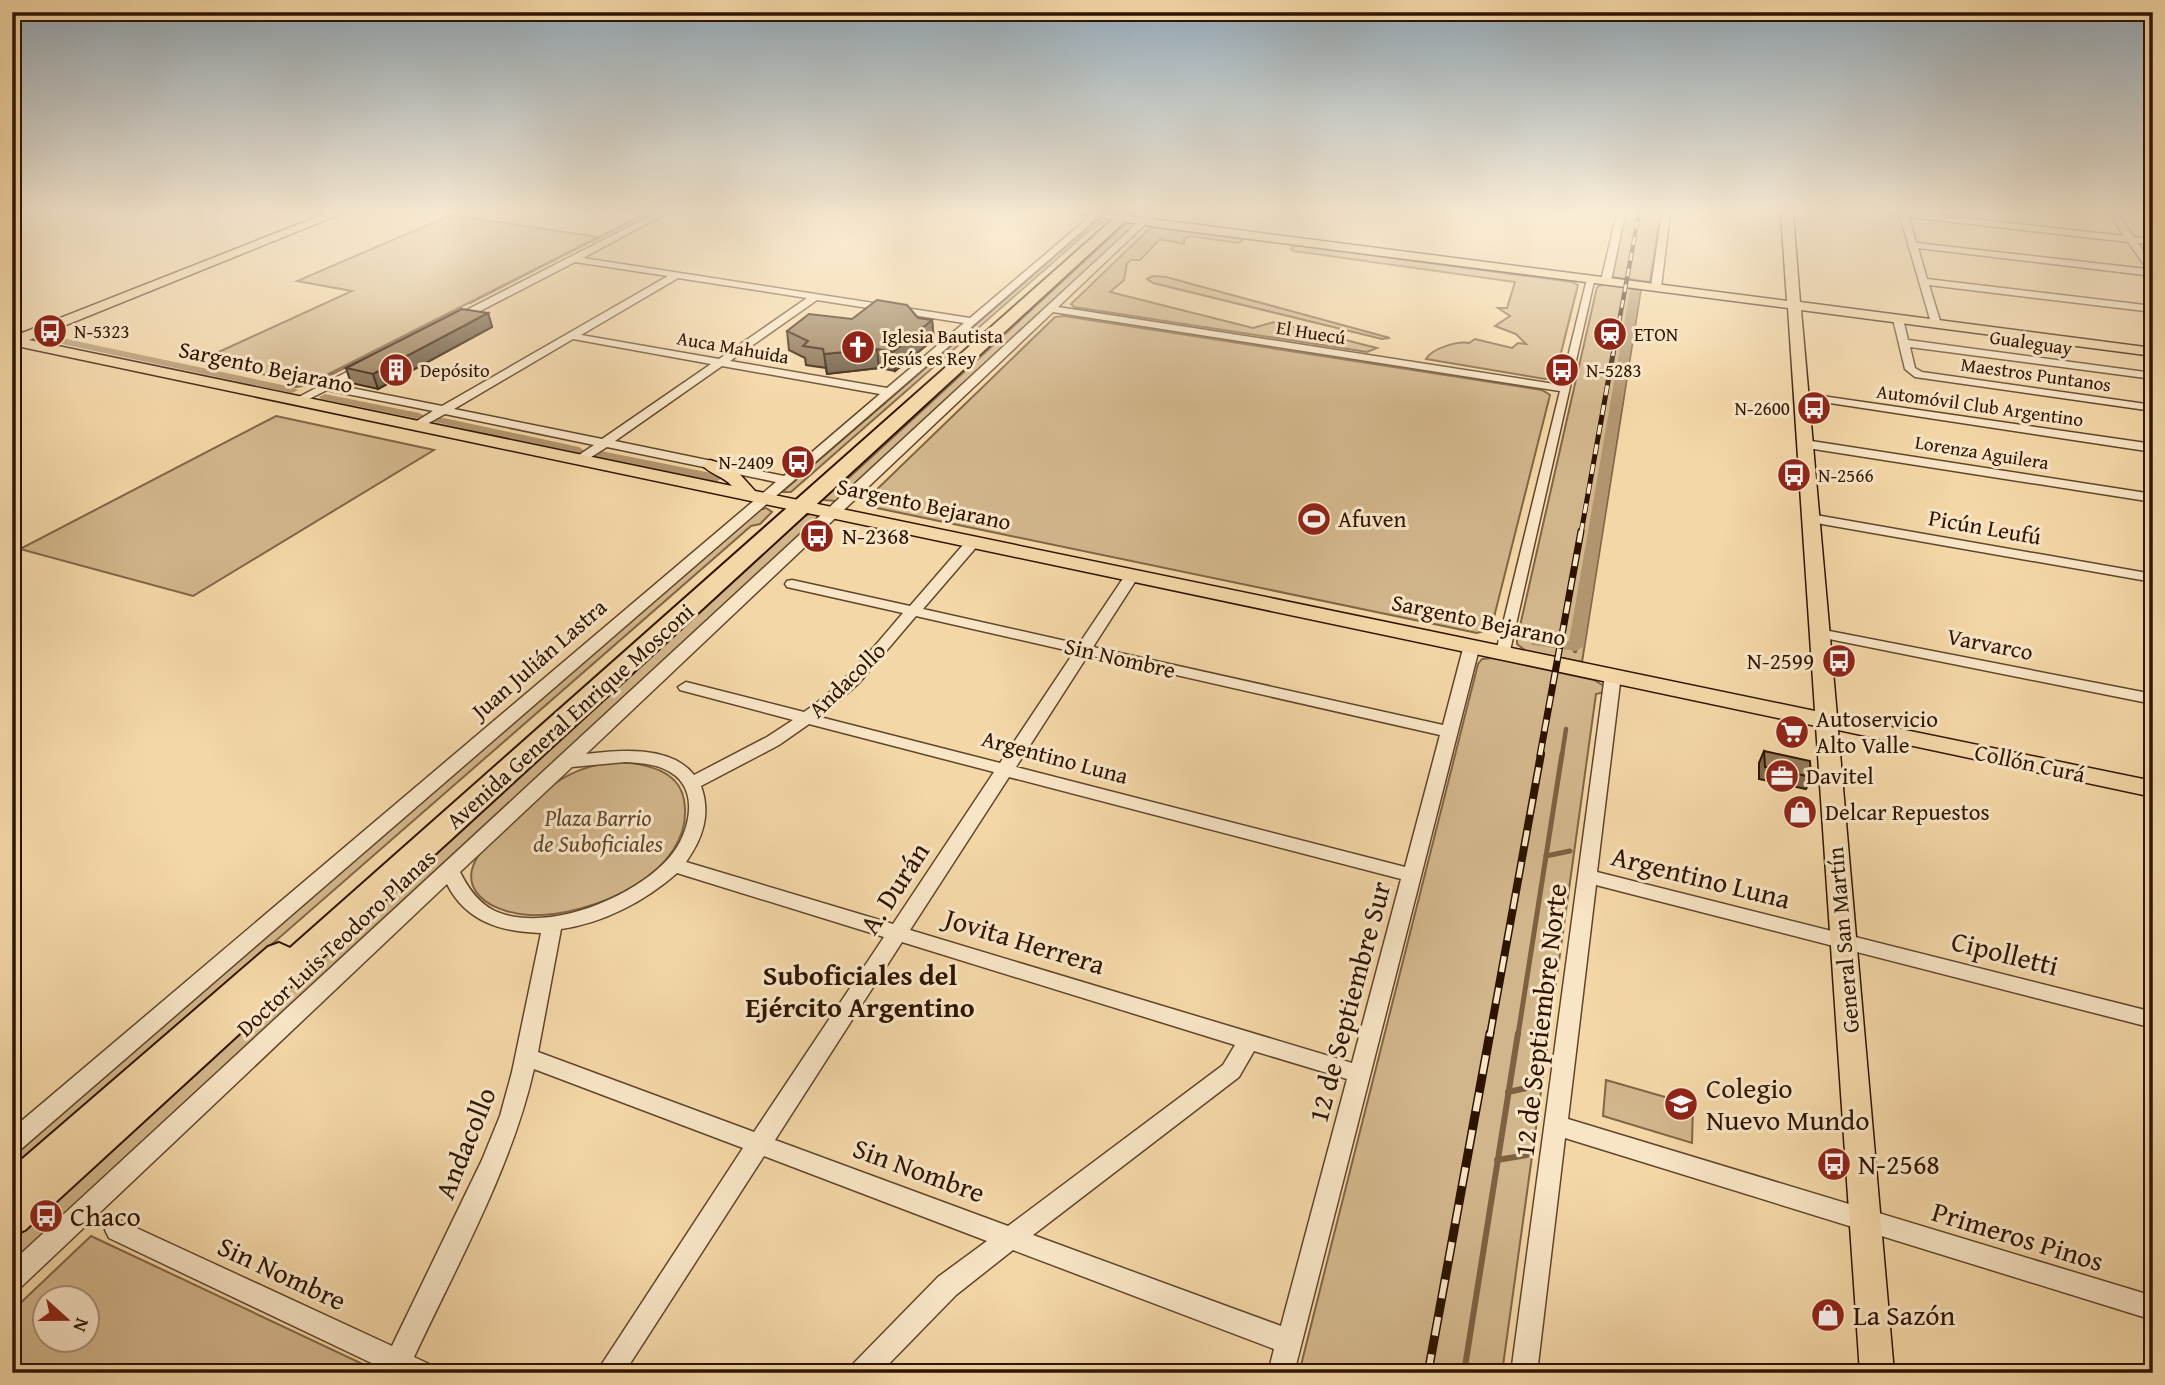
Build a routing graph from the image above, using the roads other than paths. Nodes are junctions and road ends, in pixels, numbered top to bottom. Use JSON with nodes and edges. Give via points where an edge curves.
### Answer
{"nodes":[{"id":1,"x":174,"y":278,"type":"edge"},
{"id":2,"x":537,"y":278,"type":"edge"},
{"id":3,"x":672,"y":278,"type":"edge"},
{"id":4,"x":694,"y":278,"type":"edge"},
{"id":5,"x":736,"y":278,"type":"edge"},
{"id":6,"x":1029,"y":278,"type":"edge"},
{"id":7,"x":1039,"y":278,"type":"edge"},
{"id":8,"x":1084,"y":278,"type":"edge"},
{"id":9,"x":1582,"y":278,"type":"edge"},
{"id":10,"x":1657,"y":278,"type":"edge"},
{"id":11,"x":1793,"y":278,"type":"edge"},
{"id":12,"x":1922,"y":278,"type":"edge"},
{"id":13,"x":1599,"y":280,"type":"junction"},
{"id":14,"x":1923,"y":281,"type":"junction"},
{"id":15,"x":1656,"y":287,"type":"junction"},
{"id":16,"x":816,"y":296,"type":"junction"},
{"id":17,"x":1795,"y":306,"type":"junction"},
{"id":18,"x":1051,"y":309,"type":"junction"},
{"id":19,"x":2153,"y":309,"type":"edge"},
{"id":20,"x":977,"y":317,"type":"junction"},
{"id":21,"x":1898,"y":319,"type":"junction"},
{"id":22,"x":448,"y":323,"type":"edge"},
{"id":23,"x":1936,"y":324,"type":"junction"},
{"id":24,"x":571,"y":336,"type":"junction"},
{"id":25,"x":13,"y":341,"type":"edge"},
{"id":26,"x":1904,"y":342,"type":"junction"},
{"id":27,"x":2153,"y":352,"type":"edge"},
{"id":28,"x":374,"y":361,"type":"edge"},
{"id":29,"x":721,"y":362,"type":"junction"},
{"id":30,"x":2153,"y":376,"type":"edge"},
{"id":31,"x":325,"y":386,"type":"junction"},
{"id":32,"x":1566,"y":389,"type":"junction"},
{"id":33,"x":889,"y":392,"type":"junction"},
{"id":34,"x":1801,"y":396,"type":"junction"},
{"id":35,"x":297,"y":401,"type":"junction"},
{"id":36,"x":2153,"y":408,"type":"edge"},
{"id":37,"x":443,"y":410,"type":"junction"},
{"id":38,"x":416,"y":426,"type":"junction"},
{"id":39,"x":604,"y":443,"type":"junction"},
{"id":40,"x":1805,"y":444,"type":"junction"},
{"id":41,"x":2153,"y":448,"type":"edge"},
{"id":42,"x":580,"y":460,"type":"junction"},
{"id":43,"x":710,"y":464,"type":"junction"},
{"id":44,"x":779,"y":497,"type":"junction"},
{"id":45,"x":2153,"y":498,"type":"edge"},
{"id":46,"x":834,"y":511,"type":"junction"},
{"id":47,"x":1810,"y":518,"type":"junction"},
{"id":48,"x":974,"y":541,"type":"junction"},
{"id":49,"x":1133,"y":574,"type":"junction"},
{"id":50,"x":2153,"y":578,"type":"edge"},
{"id":51,"x":792,"y":584,"type":"dead end"},
{"id":52,"x":913,"y":611,"type":"junction"},
{"id":53,"x":1819,"y":634,"type":"junction"},
{"id":54,"x":1472,"y":645,"type":"junction"},
{"id":55,"x":1084,"y":650,"type":"junction"},
{"id":56,"x":1504,"y":652,"type":"junction"},
{"id":57,"x":1613,"y":675,"type":"junction"},
{"id":58,"x":686,"y":687,"type":"dead end"},
{"id":59,"x":2153,"y":699,"type":"edge"},
{"id":60,"x":808,"y":719,"type":"junction"},
{"id":61,"x":1825,"y":719,"type":"junction"},
{"id":62,"x":1449,"y":732,"type":"junction"},
{"id":63,"x":565,"y":762,"type":"junction"},
{"id":64,"x":1005,"y":769,"type":"junction"},
{"id":65,"x":691,"y":785,"type":"junction"},
{"id":66,"x":2153,"y":789,"type":"edge"},
{"id":67,"x":674,"y":865,"type":"junction"},
{"id":68,"x":450,"y":870,"type":"junction"},
{"id":69,"x":1411,"y":875,"type":"junction"},
{"id":70,"x":1587,"y":877,"type":"junction"},
{"id":71,"x":553,"y":923,"type":"junction"},
{"id":72,"x":898,"y":933,"type":"junction"},
{"id":73,"x":1843,"y":941,"type":"junction"},
{"id":74,"x":2153,"y":1020,"type":"edge"},
{"id":75,"x":1249,"y":1041,"type":"junction"},
{"id":76,"x":526,"y":1057,"type":"junction"},
{"id":77,"x":1359,"y":1074,"type":"junction"},
{"id":78,"x":1555,"y":1125,"type":"junction"},
{"id":79,"x":12,"y":1143,"type":"edge"},
{"id":80,"x":759,"y":1144,"type":"junction"},
{"id":81,"x":12,"y":1191,"type":"edge"},
{"id":82,"x":12,"y":1218,"type":"edge"},
{"id":83,"x":1865,"y":1220,"type":"junction"},
{"id":84,"x":117,"y":1230,"type":"dead end"},
{"id":85,"x":1011,"y":1238,"type":"junction"},
{"id":86,"x":12,"y":1279,"type":"edge"},
{"id":87,"x":2153,"y":1308,"type":"edge"},
{"id":88,"x":1289,"y":1342,"type":"junction"},
{"id":89,"x":404,"y":1369,"type":"edge"},
{"id":90,"x":609,"y":1373,"type":"edge"},
{"id":91,"x":862,"y":1373,"type":"edge"},
{"id":92,"x":1281,"y":1373,"type":"edge"},
{"id":93,"x":1524,"y":1373,"type":"edge"},
{"id":94,"x":1877,"y":1373,"type":"edge"}],
"edges":[{"from":1,"to":25,"type":"main road"},
{"from":2,"to":22,"type":"street"},
{"from":3,"to":24,"type":"street"},
{"from":4,"to":16,"type":"street"},
{"from":5,"to":20,"type":"street"},
{"from":6,"to":20,"type":"street","name":"Juan Julián Lastra"},
{"from":7,"to":44,"type":"highway","name":"Avenida General Enrique Mosconi"},
{"from":8,"to":18,"type":"street","name":"Doctor Luis Teodoro Planas"},
{"from":9,"to":13,"type":"main road"},
{"from":10,"to":15,"type":"street"},
{"from":11,"to":17,"type":"main road","name":"General San Martín"},
{"from":12,"to":14,"type":"street"},
{"from":13,"to":15,"type":"main road"},
{"from":13,"to":32,"type":"street"},
{"from":14,"to":19,"type":"street"},
{"from":14,"to":23,"type":"street"},
{"from":15,"to":17,"type":"main road"},
{"from":16,"to":20,"type":"street"},
{"from":16,"to":29,"type":"street"},
{"from":17,"to":21,"type":"main road"},
{"from":17,"to":34,"type":"main road","name":"General San Martín"},
{"from":18,"to":32,"type":"street","name":"El Huecú"},
{"from":18,"to":46,"type":"street","name":"Doctor Luis Teodoro Planas"},
{"from":20,"to":33,"type":"street","name":"Juan Julián Lastra"},
{"from":21,"to":23,"type":"main road"},
{"from":21,"to":26,"type":"street"},
{"from":23,"to":27,"type":"main road"},
{"from":24,"to":29,"type":"street","name":"Auca Mahuida"},
{"from":24,"to":37,"type":"street"},
{"from":25,"to":35,"type":"main road","name":"Sargento Bejarano"},
{"from":26,"to":30,"type":"street","name":"Gualeguay"},
{"from":26,"to":36,"type":"street","name":"Maestros Puntanos","via":[[1915,374]]},
{"from":28,"to":31,"type":"street"},
{"from":29,"to":33,"type":"street","name":"Auca Mahuida"},
{"from":29,"to":39,"type":"street"},
{"from":31,"to":35,"type":"street"},
{"from":31,"to":37,"type":"street","name":"Sargento Bejarano"},
{"from":32,"to":56,"type":"street"},
{"from":33,"to":44,"type":"street","name":"Juan Julián Lastra"},
{"from":34,"to":40,"type":"main road","name":"General San Martín"},
{"from":34,"to":41,"type":"street","name":"Automóvil Club Argentino"},
{"from":35,"to":38,"type":"main road","name":"Sargento Bejarano"},
{"from":37,"to":38,"type":"street"},
{"from":37,"to":39,"type":"street","name":"Sargento Bejarano"},
{"from":38,"to":42,"type":"main road","name":"Sargento Bejarano"},
{"from":39,"to":42,"type":"street"},
{"from":39,"to":43,"type":"street","name":"Sargento Bejarano"},
{"from":40,"to":45,"type":"street","name":"Lorenza Aguilera"},
{"from":40,"to":47,"type":"main road","name":"General San Martín"},
{"from":42,"to":44,"type":"main road","name":"Sargento Bejarano"},
{"from":43,"to":44,"type":"street","name":"Sargento Bejarano"},
{"from":43,"to":44,"type":"main road"},
{"from":44,"to":46,"type":"main road","name":"Sargento Bejarano"},
{"from":44,"to":79,"type":"street","name":"Juan Julián Lastra"},
{"from":44,"to":81,"type":"highway","name":"Avenida General Enrique Mosconi"},
{"from":44,"to":82,"type":"highway","name":"Avenida General Enrique Mosconi"},
{"from":46,"to":48,"type":"main road","name":"Sargento Bejarano"},
{"from":46,"to":63,"type":"street","name":"Doctor Luis Teodoro Planas"},
{"from":47,"to":50,"type":"street","name":"Picún Leufú"},
{"from":47,"to":53,"type":"main road","name":"General San Martín"},
{"from":48,"to":49,"type":"main road","name":"Sargento Bejarano"},
{"from":48,"to":52,"type":"street","name":"Andacollo"},
{"from":49,"to":54,"type":"main road","name":"Sargento Bejarano"},
{"from":49,"to":55,"type":"street","name":"A. Durán"},
{"from":51,"to":52,"type":"street","name":"Sin Nombre"},
{"from":52,"to":55,"type":"street","name":"Sin Nombre"},
{"from":52,"to":60,"type":"street","name":"Andacollo","via":[[848,685]]},
{"from":53,"to":59,"type":"street","name":"Varvarco"},
{"from":53,"to":61,"type":"main road","name":"General San Martín"},
{"from":54,"to":56,"type":"main road","name":"Sargento Bejarano"},
{"from":54,"to":62,"type":"street","name":"12 de Septiembre Sur"},
{"from":55,"to":62,"type":"street","name":"Sin Nombre"},
{"from":55,"to":64,"type":"street","name":"A. Durán"},
{"from":56,"to":57,"type":"main road","name":"Sargento Bejarano"},
{"from":57,"to":61,"type":"main road","name":"Sargento Bejarano"},
{"from":57,"to":70,"type":"street","name":"12 de Septiembre Norte"},
{"from":58,"to":60,"type":"street","name":"Argentino Luna"},
{"from":60,"to":64,"type":"street","name":"Argentino Luna"},
{"from":60,"to":65,"type":"street","name":"Andacollo"},
{"from":61,"to":66,"type":"main road","name":"Collón Curá"},
{"from":61,"to":73,"type":"main road","name":"General San Martín"},
{"from":62,"to":69,"type":"street","name":"12 de Septiembre Sur"},
{"from":63,"to":65,"type":"street","via":[[640,757],[676,769]]},
{"from":63,"to":68,"type":"street","name":"Doctor Luis Teodoro Planas"},
{"from":64,"to":69,"type":"street","name":"Argentino Luna"},
{"from":64,"to":72,"type":"street","name":"A. Durán"},
{"from":65,"to":67,"type":"street","via":[[698,804],[694,832]]},
{"from":67,"to":71,"type":"street","via":[[615,906]]},
{"from":67,"to":72,"type":"street","name":"Jovita Herrera"},
{"from":68,"to":71,"type":"street","via":[[466,899],[490,916],[524,925]]},
{"from":68,"to":86,"type":"street","name":"Doctor Luis Teodoro Planas"},
{"from":69,"to":77,"type":"street","name":"12 de Septiembre Sur"},
{"from":70,"to":73,"type":"street","name":"Argentino Luna"},
{"from":70,"to":78,"type":"street","name":"12 de Septiembre Norte"},
{"from":71,"to":76,"type":"street","name":"Andacollo"},
{"from":72,"to":75,"type":"street","name":"Jovita Herrera"},
{"from":72,"to":80,"type":"street","name":"A. Durán"},
{"from":73,"to":74,"type":"street","name":"Cipolletti"},
{"from":73,"to":83,"type":"main road","name":"General San Martín"},
{"from":75,"to":77,"type":"street","name":"Jovita Herrera"},
{"from":75,"to":85,"type":"street","via":[[1223,1079]]},
{"from":76,"to":80,"type":"street","name":"Sin Nombre"},
{"from":76,"to":89,"type":"street","name":"Andacollo","via":[[503,1138]]},
{"from":77,"to":88,"type":"street","name":"12 de Septiembre Sur"},
{"from":78,"to":83,"type":"street"},
{"from":78,"to":93,"type":"street","name":"12 de Septiembre Norte"},
{"from":80,"to":85,"type":"street","name":"Sin Nombre"},
{"from":80,"to":90,"type":"street","name":"A. Durán"},
{"from":83,"to":87,"type":"street","name":"Primeros Pinos"},
{"from":83,"to":94,"type":"main road","name":"General San Martín"},
{"from":84,"to":89,"type":"street","name":"Sin Nombre"},
{"from":85,"to":88,"type":"street","name":"Sin Nombre"},
{"from":85,"to":91,"type":"street","via":[[929,1302]]},
{"from":88,"to":92,"type":"street","name":"12 de Septiembre Sur"}]}
